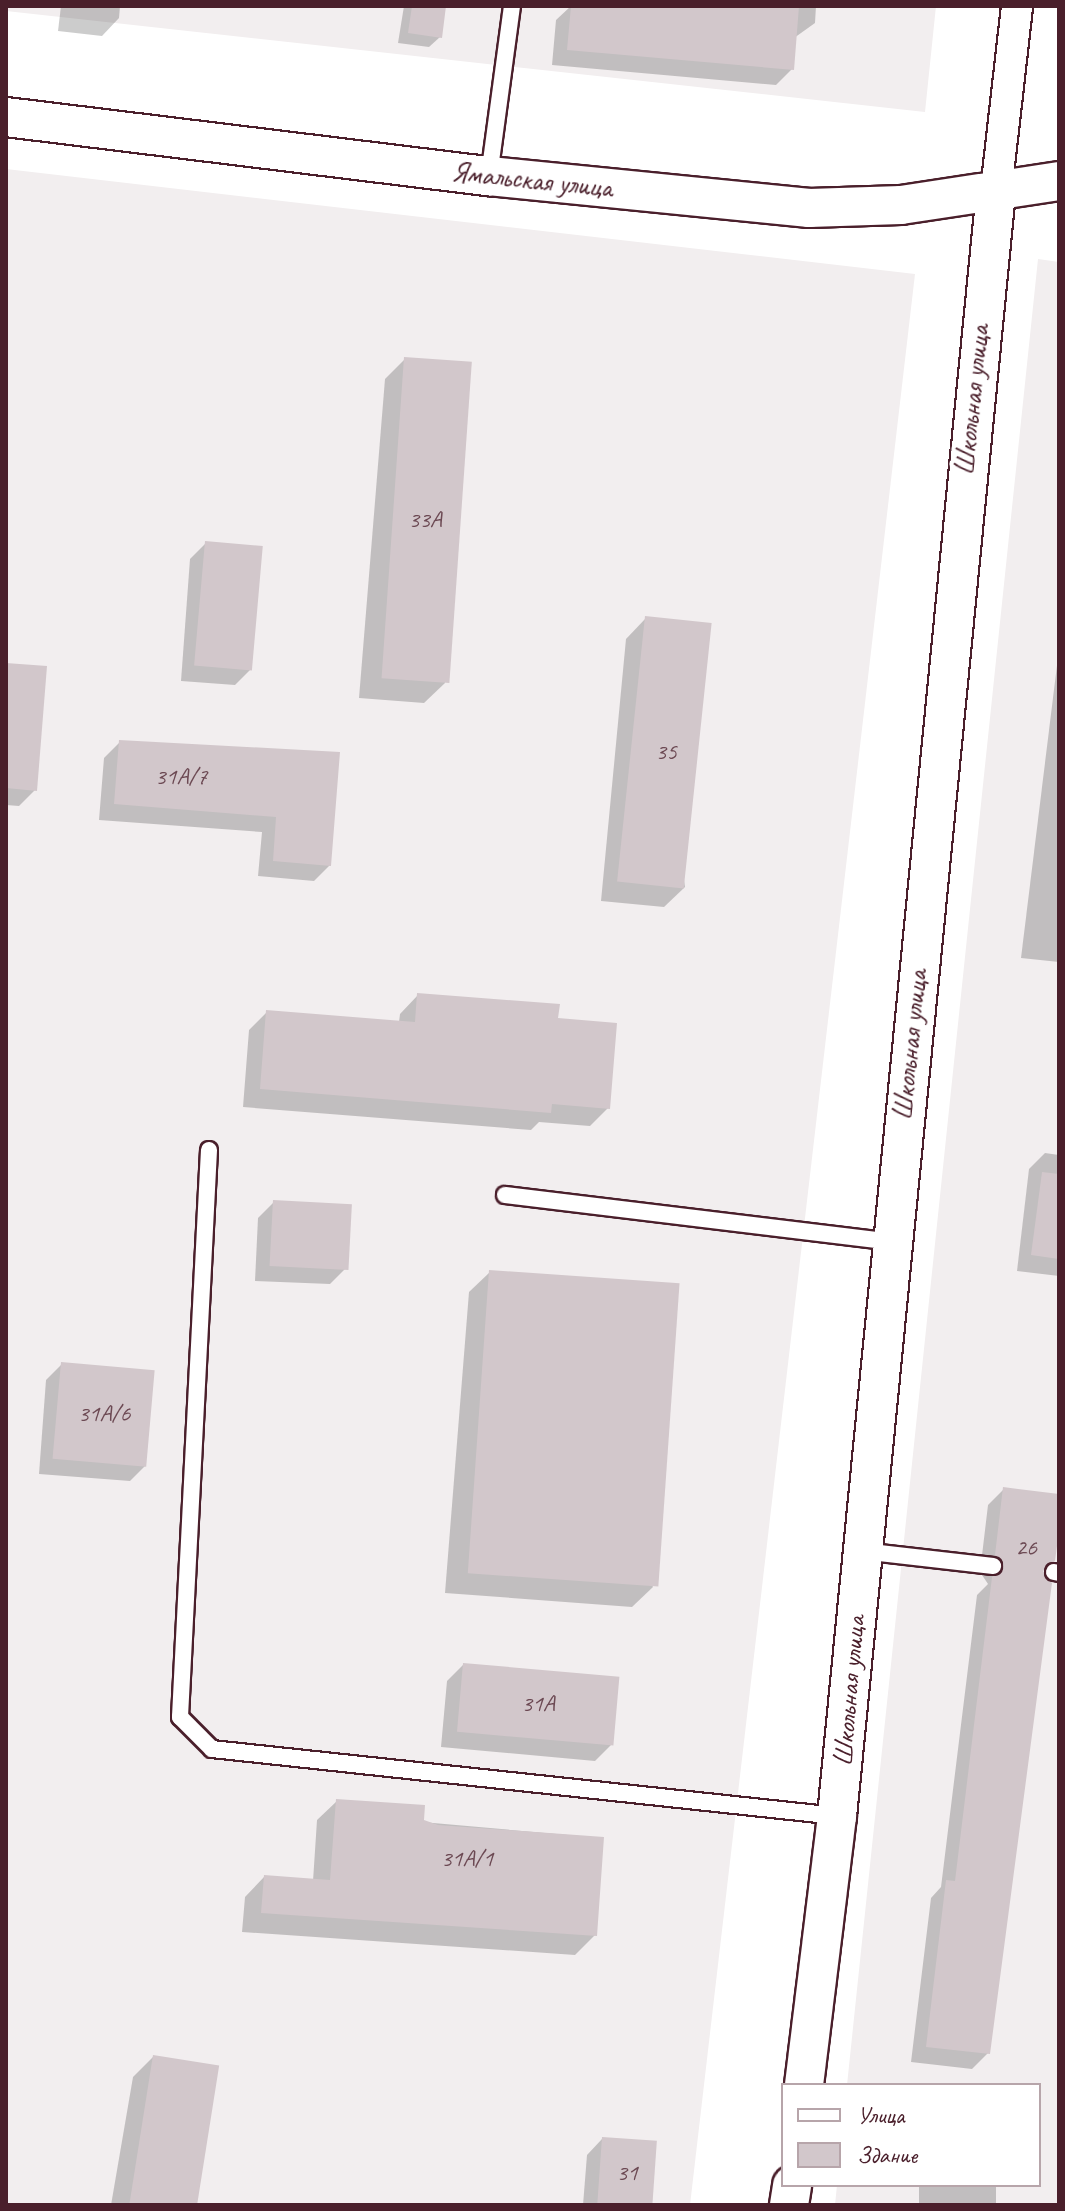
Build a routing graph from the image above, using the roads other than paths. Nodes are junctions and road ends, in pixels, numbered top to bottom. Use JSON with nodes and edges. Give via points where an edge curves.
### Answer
{"nodes":[{"id":1,"x":512,"y":6,"type":"edge"},
{"id":2,"x":1017,"y":6,"type":"edge"},
{"id":3,"x":6,"y":117,"type":"edge"},
{"id":4,"x":489,"y":176,"type":"junction"},
{"id":5,"x":1059,"y":181,"type":"edge"},
{"id":6,"x":996,"y":191,"type":"junction"},
{"id":7,"x":209,"y":1150,"type":"dead end"},
{"id":8,"x":505,"y":1195,"type":"dead end"},
{"id":9,"x":891,"y":1242,"type":"junction"},
{"id":10,"x":862,"y":1551,"type":"junction"},
{"id":11,"x":993,"y":1566,"type":"dead end"},
{"id":12,"x":837,"y":1816,"type":"junction"},
{"id":13,"x":804,"y":2083,"type":"edge"}],
"edges":[{"from":1,"to":4,"type":"lane"},
{"from":2,"to":6,"type":"street","name":"Школьная улица"},
{"from":3,"to":4,"type":"street","name":"Ямальская улица"},
{"from":4,"to":6,"type":"street","name":"Ямальская улица","via":[[838,209]]},
{"from":5,"to":6,"type":"street","name":"Ямальская улица"},
{"from":6,"to":9,"type":"street","name":"Школьная улица"},
{"from":7,"to":12,"type":"lane","via":[[180,1717],[212,1749]]},
{"from":8,"to":9,"type":"lane"},
{"from":9,"to":10,"type":"street","name":"Школьная улица"},
{"from":10,"to":11,"type":"lane"},
{"from":10,"to":12,"type":"street","name":"Школьная улица"},
{"from":12,"to":13,"type":"street","name":"Школьная улица"}]}
